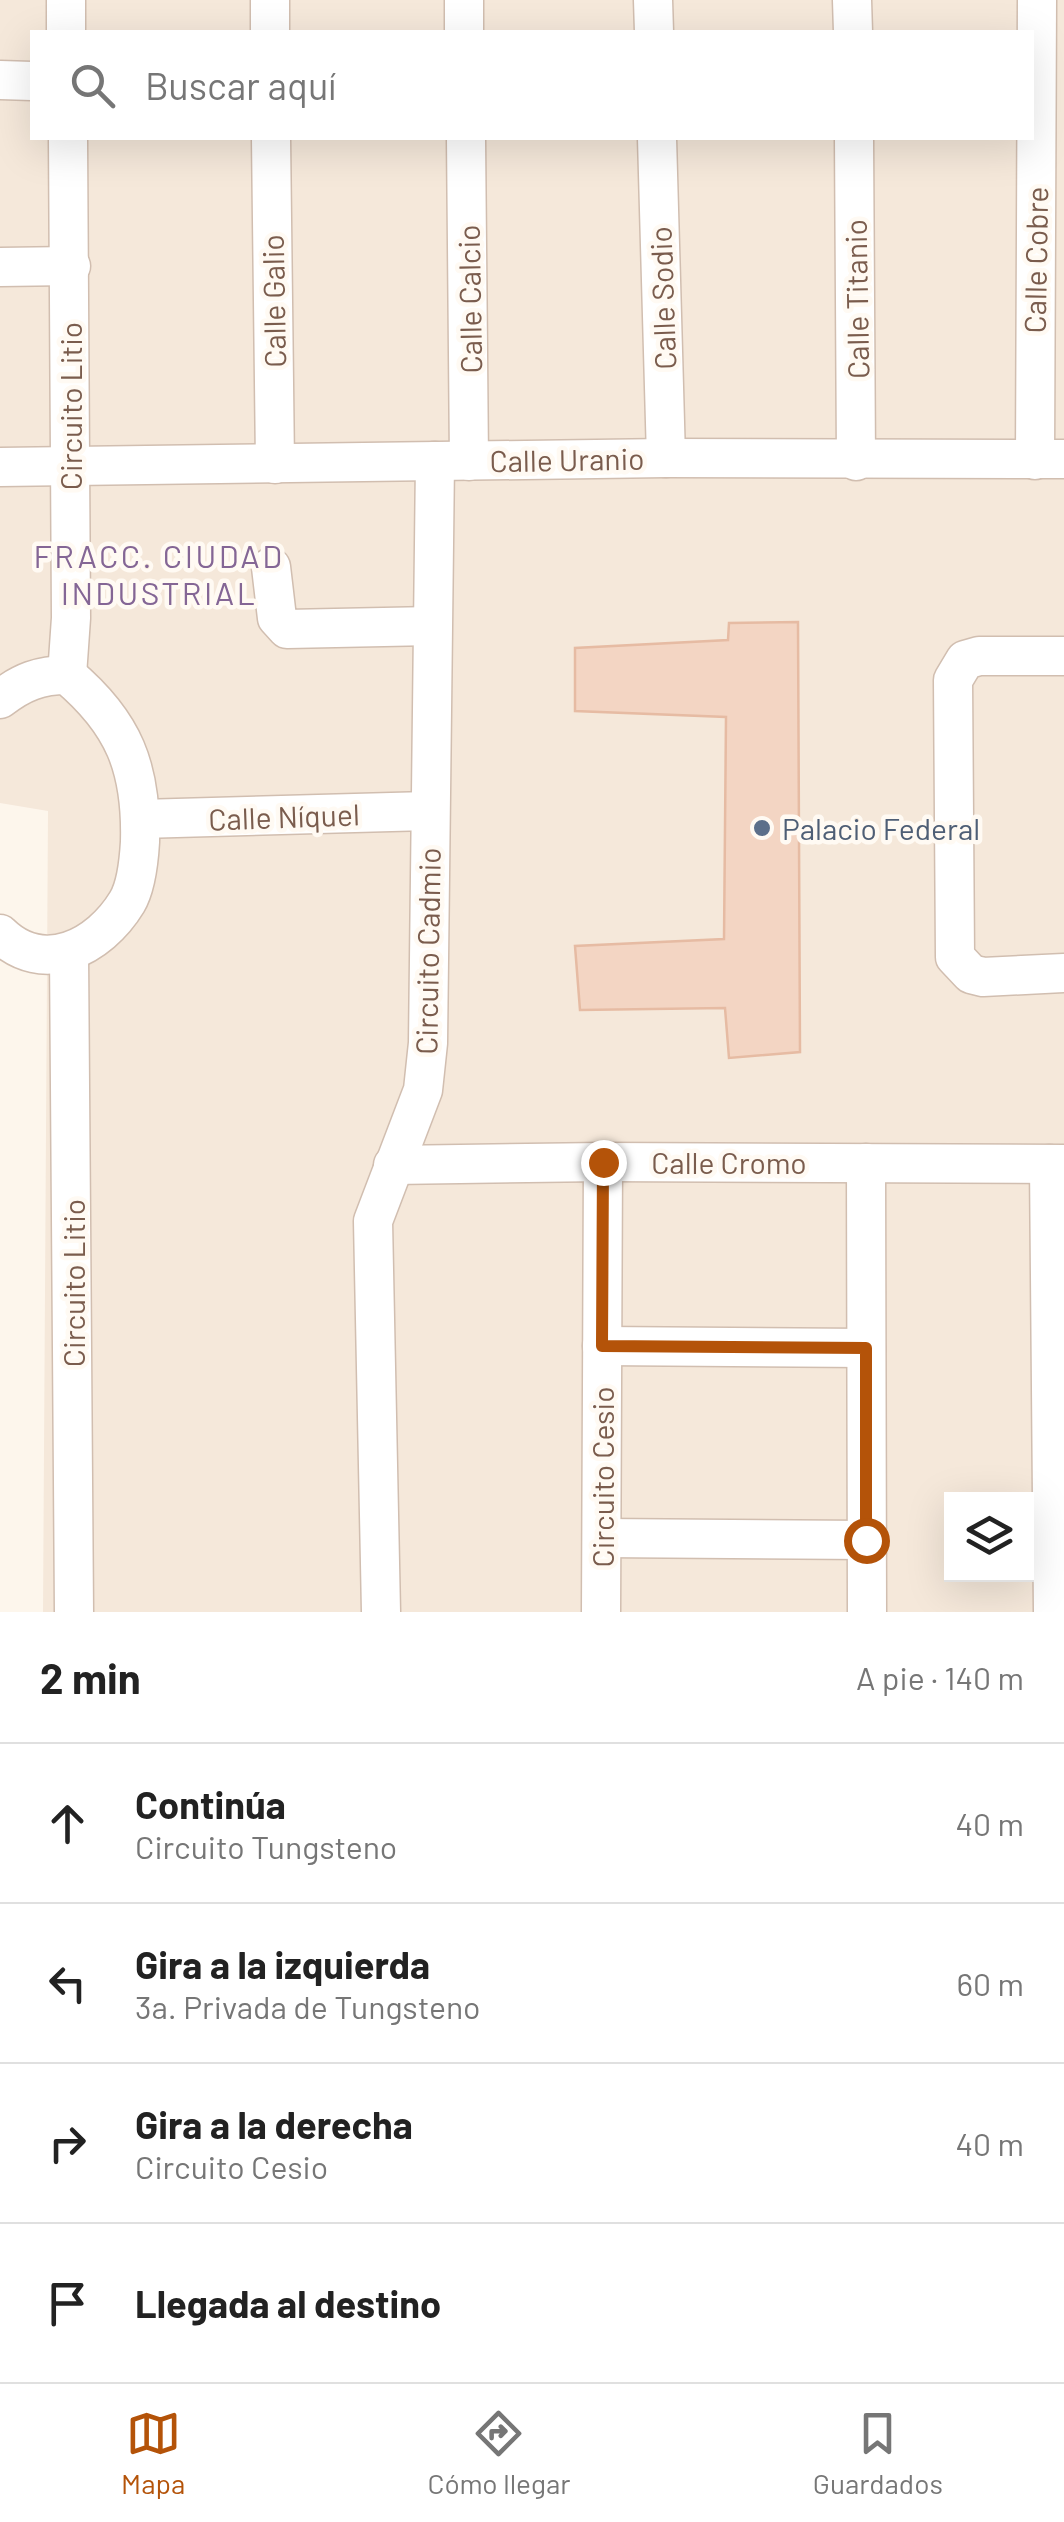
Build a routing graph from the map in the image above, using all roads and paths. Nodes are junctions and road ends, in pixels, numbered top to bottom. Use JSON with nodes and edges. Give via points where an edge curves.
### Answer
{"nodes":[{"id":1,"x":66,"y":0,"type":"edge"},
{"id":2,"x":270,"y":0,"type":"edge"},
{"id":3,"x":464,"y":0,"type":"edge"},
{"id":4,"x":653,"y":0,"type":"edge"},
{"id":5,"x":852,"y":0,"type":"edge"},
{"id":6,"x":1038,"y":0,"type":"edge"},
{"id":7,"x":66,"y":30,"type":"edge"},
{"id":8,"x":270,"y":30,"type":"edge"},
{"id":9,"x":464,"y":30,"type":"edge"},
{"id":10,"x":654,"y":30,"type":"edge"},
{"id":11,"x":853,"y":30,"type":"edge"},
{"id":12,"x":0,"y":80,"type":"edge"},
{"id":13,"x":30,"y":80,"type":"edge"},
{"id":14,"x":68,"y":140,"type":"edge"},
{"id":15,"x":272,"y":140,"type":"edge"},
{"id":16,"x":466,"y":140,"type":"edge"},
{"id":17,"x":658,"y":140,"type":"edge"},
{"id":18,"x":854,"y":140,"type":"edge"},
{"id":19,"x":0,"y":266,"type":"edge"},
{"id":20,"x":71,"y":266,"type":"junction"},
{"id":21,"x":666,"y":458,"type":"junction"},
{"id":22,"x":1049,"y":460,"type":"edge"},
{"id":23,"x":452,"y":461,"type":"junction"},
{"id":24,"x":856,"y":461,"type":"junction"},
{"id":25,"x":276,"y":464,"type":"junction"},
{"id":26,"x":69,"y":466,"type":"junction"},
{"id":27,"x":0,"y":468,"type":"edge"},
{"id":28,"x":271,"y":567,"type":"dead end"},
{"id":29,"x":432,"y":626,"type":"junction"},
{"id":30,"x":1064,"y":656,"type":"edge"},
{"id":31,"x":67,"y":674,"type":"junction"},
{"id":32,"x":0,"y":699,"type":"edge"},
{"id":33,"x":428,"y":811,"type":"junction"},
{"id":34,"x":140,"y":819,"type":"junction"},
{"id":35,"x":0,"y":934,"type":"edge"},
{"id":36,"x":68,"y":954,"type":"junction"},
{"id":37,"x":1064,"y":973,"type":"edge"},
{"id":38,"x":603,"y":1162,"type":"junction"},
{"id":39,"x":866,"y":1162,"type":"junction"},
{"id":40,"x":1056,"y":1164,"type":"edge"},
{"id":41,"x":394,"y":1166,"type":"junction"},
{"id":42,"x":602,"y":1346,"type":"junction"},
{"id":43,"x":866,"y":1348,"type":"junction"},
{"id":44,"x":602,"y":1538,"type":"junction"},
{"id":45,"x":866,"y":1540,"type":"junction"},
{"id":46,"x":74,"y":1612,"type":"edge"},
{"id":47,"x":381,"y":1612,"type":"edge"},
{"id":48,"x":602,"y":1612,"type":"edge"},
{"id":49,"x":866,"y":1612,"type":"edge"},
{"id":50,"x":1053,"y":1612,"type":"edge"}],
"edges":[{"from":1,"to":7,"type":"street"},
{"from":2,"to":8,"type":"street"},
{"from":3,"to":9,"type":"street"},
{"from":4,"to":10,"type":"street"},
{"from":5,"to":11,"type":"street"},
{"from":6,"to":22,"type":"street","name":"Calle Cobre"},
{"from":12,"to":13,"type":"street"},
{"from":14,"to":20,"type":"street","name":"Circuito Litio"},
{"from":15,"to":25,"type":"street","name":"Calle Galio"},
{"from":16,"to":23,"type":"street","name":"Calle Calcio"},
{"from":17,"to":21,"type":"street","name":"Calle Sodio"},
{"from":18,"to":24,"type":"street","name":"Calle Titanio"},
{"from":19,"to":20,"type":"street"},
{"from":20,"to":26,"type":"street","name":"Circuito Litio"},
{"from":21,"to":23,"type":"street","name":"Calle Uranio"},
{"from":21,"to":24,"type":"street","name":"Calle Uranio"},
{"from":22,"to":24,"type":"street","name":"Calle Uranio"},
{"from":23,"to":25,"type":"street","name":"Calle Uranio"},
{"from":23,"to":29,"type":"street","name":"Circuito Cadmio"},
{"from":25,"to":26,"type":"street","name":"Calle Uranio"},
{"from":26,"to":27,"type":"street","name":"Calle Uranio"},
{"from":26,"to":31,"type":"street","name":"Circuito Litio"},
{"from":28,"to":29,"type":"street","via":[[277,618],[287,628]]},
{"from":29,"to":33,"type":"street","name":"Circuito Cadmio"},
{"from":30,"to":37,"type":"street","via":[[978,656],[966,660],[952,680],[955,956],[983,978]]},
{"from":31,"to":32,"type":"street","via":[[42,675]]},
{"from":31,"to":34,"type":"street","via":[[118,730],[140,791]]},
{"from":33,"to":34,"type":"street","name":"Calle Níquel"},
{"from":33,"to":41,"type":"street","name":"Circuito Cadmio","via":[[428,1043],[423,1090]]},
{"from":34,"to":36,"type":"street","via":[[128,901]]},
{"from":35,"to":36,"type":"street","via":[[24,952]]},
{"from":36,"to":46,"type":"street","name":"Circuito Litio"},
{"from":38,"to":39,"type":"street","name":"Calle Cromo"},
{"from":38,"to":41,"type":"street","name":"Calle Cromo"},
{"from":38,"to":42,"type":"street","name":"Circuito Cesio"},
{"from":39,"to":40,"type":"street","name":"Calle Cromo"},
{"from":39,"to":43,"type":"street"},
{"from":40,"to":50,"type":"street"},
{"from":41,"to":47,"type":"street","name":"Circuito Cadmio","via":[[373,1222]]},
{"from":42,"to":43,"type":"street"},
{"from":42,"to":44,"type":"street","name":"Circuito Cesio"},
{"from":43,"to":45,"type":"street"},
{"from":44,"to":45,"type":"street"},
{"from":44,"to":48,"type":"street","name":"Circuito Cesio"},
{"from":45,"to":49,"type":"street"}]}
